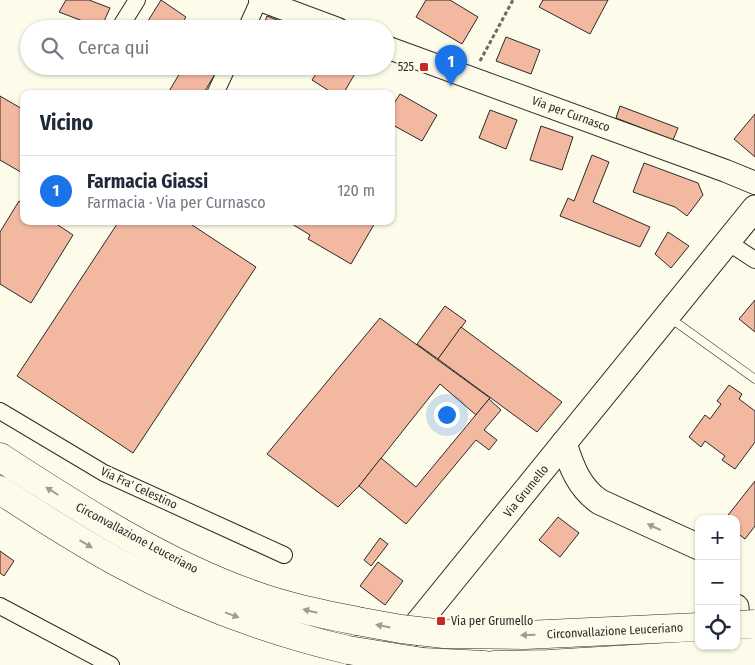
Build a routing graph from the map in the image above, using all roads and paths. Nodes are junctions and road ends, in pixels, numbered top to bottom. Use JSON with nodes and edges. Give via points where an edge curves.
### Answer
{"nodes":[{"id":1,"x":137,"y":0,"type":"edge"},
{"id":2,"x":260,"y":0,"type":"edge"},
{"id":3,"x":513,"y":0,"type":"edge"},
{"id":4,"x":125,"y":20,"type":"edge"},
{"id":5,"x":250,"y":20,"type":"edge"},
{"id":6,"x":314,"y":20,"type":"edge"},
{"id":7,"x":395,"y":49,"type":"edge"},
{"id":8,"x":224,"y":75,"type":"edge"},
{"id":9,"x":470,"y":77,"type":"junction"},
{"id":10,"x":217,"y":90,"type":"edge"},
{"id":11,"x":755,"y":183,"type":"edge"},
{"id":12,"x":755,"y":208,"type":"edge"},
{"id":13,"x":728,"y":243,"type":"junction"},
{"id":14,"x":755,"y":260,"type":"edge"},
{"id":15,"x":668,"y":317,"type":"junction"},
{"id":16,"x":755,"y":379,"type":"edge"},
{"id":17,"x":0,"y":411,"type":"edge"},
{"id":18,"x":564,"y":443,"type":"junction"},
{"id":19,"x":0,"y":458,"type":"edge"},
{"id":20,"x":0,"y":490,"type":"edge"},
{"id":21,"x":695,"y":546,"type":"edge"},
{"id":22,"x":284,"y":554,"type":"dead end"},
{"id":23,"x":0,"y":606,"type":"edge"},
{"id":24,"x":755,"y":624,"type":"edge"},
{"id":25,"x":740,"y":625,"type":"edge"},
{"id":26,"x":695,"y":627,"type":"edge"},
{"id":27,"x":755,"y":652,"type":"edge"},
{"id":28,"x":729,"y":660,"type":"edge"},
{"id":29,"x":111,"y":665,"type":"edge"},
{"id":30,"x":384,"y":665,"type":"edge"},
{"id":31,"x":485,"y":665,"type":"edge"},
{"id":32,"x":494,"y":665,"type":"edge"}],
"edges":[{"from":1,"to":4,"type":"street"},
{"from":2,"to":5,"type":"street"},
{"from":2,"to":6,"type":"street"},
{"from":3,"to":9,"type":"path"},
{"from":7,"to":9,"type":"street","name":"Via per Curnasco"},
{"from":8,"to":10,"type":"street"},
{"from":9,"to":11,"type":"street","name":"Via per Curnasco"},
{"from":12,"to":13,"type":"main road","name":"Via Grumello"},
{"from":13,"to":14,"type":"street"},
{"from":13,"to":15,"type":"main road","name":"Via Grumello"},
{"from":15,"to":16,"type":"lane"},
{"from":15,"to":18,"type":"main road","name":"Via Grumello"},
{"from":17,"to":22,"type":"street","name":"Via Fra' Celestino","via":[[104,473]]},
{"from":21,"to":18,"type":"main road","one_way":true,"via":[[591,496],[576,475]]},
{"from":18,"to":30,"type":"main road","name":"Via Grumello"},
{"from":26,"to":19,"type":"highway","name":"Circonvallazione Leuceriano","one_way":true,"bridge":true,"via":[[525,636],[444,634],[309,611],[254,595],[165,556]]},
{"from":20,"to":31,"type":"highway","one_way":true,"bridge":true,"via":[[115,561],[210,607],[268,628],[348,650],[423,662]]},
{"from":23,"to":29,"type":"street"},
{"from":24,"to":25,"type":"highway","bridge":true},
{"from":27,"to":28,"type":"highway","bridge":true},
{"from":28,"to":32,"type":"highway"}]}
